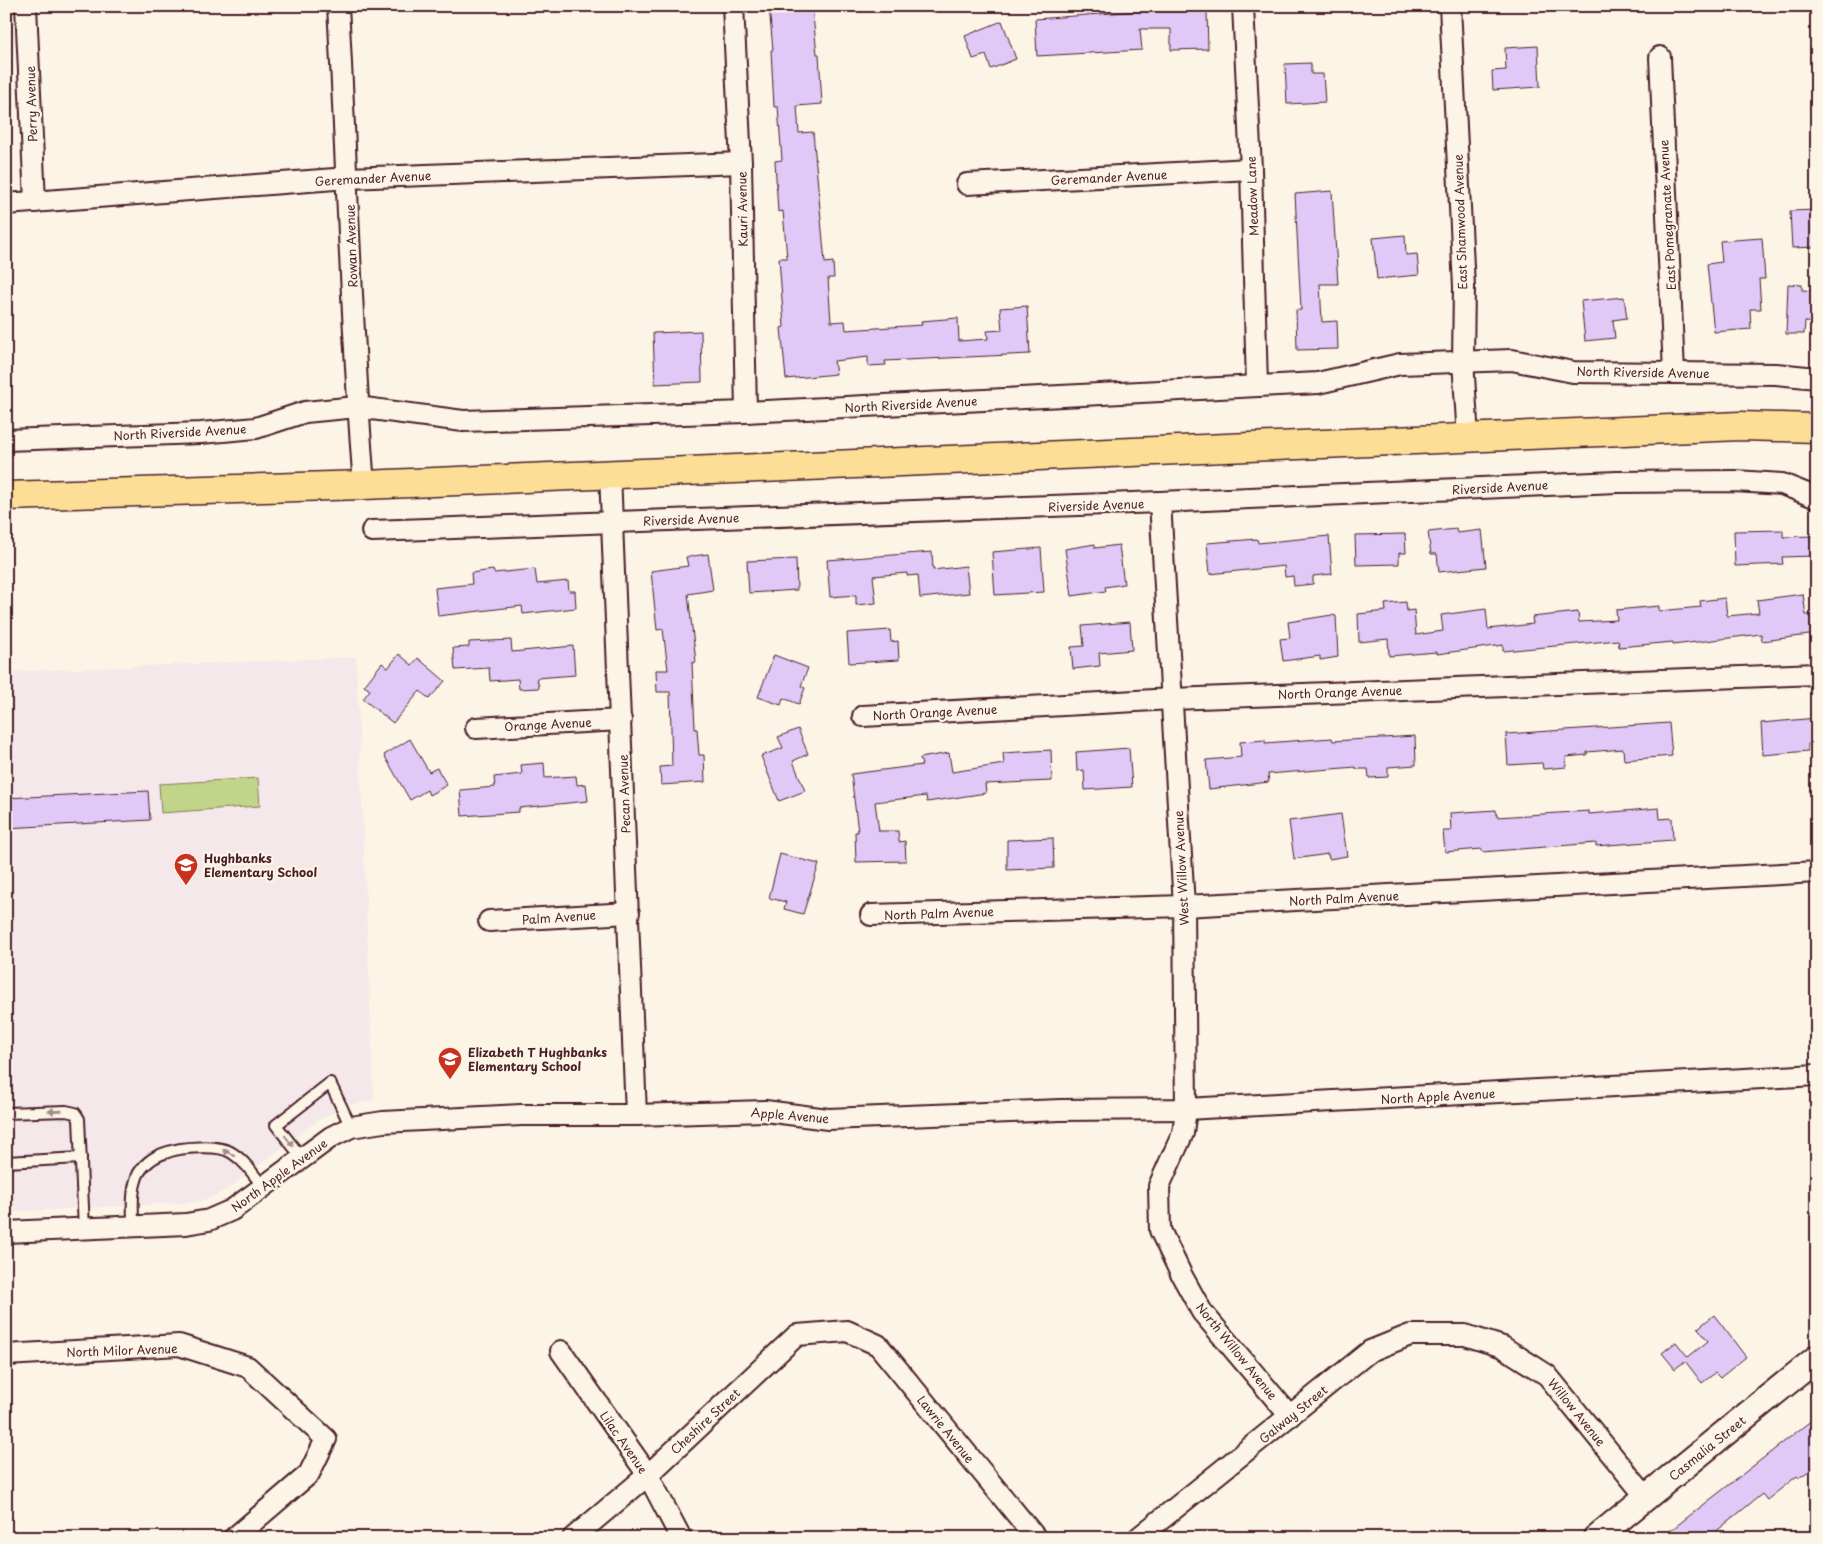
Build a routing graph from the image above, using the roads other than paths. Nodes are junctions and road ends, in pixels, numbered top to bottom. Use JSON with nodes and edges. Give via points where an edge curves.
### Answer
{"nodes":[{"id":1,"x":26,"y":6,"type":"edge"},
{"id":2,"x":338,"y":6,"type":"edge"},
{"id":3,"x":733,"y":6,"type":"edge"},
{"id":4,"x":1243,"y":6,"type":"edge"},
{"id":5,"x":1450,"y":6,"type":"edge"},
{"id":6,"x":1660,"y":57,"type":"dead end"},
{"id":7,"x":741,"y":163,"type":"junction"},
{"id":8,"x":1251,"y":170,"type":"junction"},
{"id":9,"x":348,"y":178,"type":"junction"},
{"id":10,"x":967,"y":184,"type":"dead end"},
{"id":11,"x":35,"y":202,"type":"junction"},
{"id":12,"x":6,"y":204,"type":"edge"},
{"id":13,"x":1462,"y":361,"type":"junction"},
{"id":14,"x":1674,"y":372,"type":"junction"},
{"id":15,"x":1817,"y":378,"type":"edge"},
{"id":16,"x":1257,"y":386,"type":"junction"},
{"id":17,"x":357,"y":407,"type":"junction"},
{"id":18,"x":746,"y":412,"type":"junction"},
{"id":19,"x":1817,"y":428,"type":"edge"},
{"id":20,"x":1468,"y":438,"type":"junction"},
{"id":21,"x":6,"y":440,"type":"edge"},
{"id":22,"x":610,"y":473,"type":"junction"},
{"id":23,"x":364,"y":485,"type":"junction"},
{"id":24,"x":6,"y":496,"type":"edge"},
{"id":25,"x":1817,"y":498,"type":"edge"},
{"id":26,"x":1160,"y":502,"type":"junction"},
{"id":27,"x":612,"y":522,"type":"junction"},
{"id":28,"x":372,"y":531,"type":"dead end"},
{"id":29,"x":1817,"y":674,"type":"edge"},
{"id":30,"x":1172,"y":699,"type":"junction"},
{"id":31,"x":863,"y":716,"type":"dead end"},
{"id":32,"x":621,"y":720,"type":"junction"},
{"id":33,"x":476,"y":728,"type":"dead end"},
{"id":34,"x":1817,"y":872,"type":"edge"},
{"id":35,"x":1184,"y":906,"type":"junction"},
{"id":36,"x":628,"y":913,"type":"junction"},
{"id":37,"x":871,"y":915,"type":"dead end"},
{"id":38,"x":489,"y":921,"type":"dead end"},
{"id":39,"x":1817,"y":1075,"type":"edge"},
{"id":40,"x":1186,"y":1109,"type":"junction"},
{"id":41,"x":1060,"y":1110,"type":"joint"},
{"id":42,"x":6,"y":1113,"type":"edge"},
{"id":43,"x":521,"y":1115,"type":"joint"},
{"id":44,"x":636,"y":1115,"type":"junction"},
{"id":45,"x":351,"y":1126,"type":"junction"},
{"id":46,"x":81,"y":1158,"type":"junction"},
{"id":47,"x":302,"y":1158,"type":"junction"},
{"id":48,"x":6,"y":1162,"type":"edge"},
{"id":49,"x":263,"y":1187,"type":"junction"},
{"id":50,"x":133,"y":1227,"type":"junction"},
{"id":51,"x":84,"y":1229,"type":"junction"},
{"id":52,"x":1160,"y":1230,"type":"joint"},
{"id":53,"x":6,"y":1232,"type":"edge"},
{"id":54,"x":848,"y":1331,"type":"joint"},
{"id":55,"x":1465,"y":1335,"type":"joint"},
{"id":56,"x":560,"y":1351,"type":"dead end"},
{"id":57,"x":6,"y":1355,"type":"edge"},
{"id":58,"x":1817,"y":1358,"type":"edge"},
{"id":59,"x":1290,"y":1416,"type":"junction"},
{"id":60,"x":648,"y":1476,"type":"junction"},
{"id":61,"x":1646,"y":1497,"type":"junction"},
{"id":62,"x":247,"y":1534,"type":"edge"},
{"id":63,"x":573,"y":1538,"type":"edge"},
{"id":64,"x":681,"y":1538,"type":"edge"},
{"id":65,"x":1036,"y":1538,"type":"edge"},
{"id":66,"x":1138,"y":1538,"type":"edge"},
{"id":67,"x":1596,"y":1538,"type":"edge"}],
"edges":[{"from":1,"to":11,"type":"street","name":"Perry Avenue"},
{"from":2,"to":9,"type":"street","name":"Rowan Avenue"},
{"from":3,"to":7,"type":"street","name":"Kauri Avenue"},
{"from":4,"to":8,"type":"street","name":"Meadow Lane"},
{"from":5,"to":13,"type":"street","name":"East Shamwood Avenue","via":[[1464,287]]},
{"from":6,"to":14,"type":"street","name":"East Pomegranate Avenue"},
{"from":7,"to":9,"type":"street","name":"Geremander Avenue"},
{"from":7,"to":18,"type":"street","name":"Kauri Avenue"},
{"from":8,"to":10,"type":"street","name":"Geremander Avenue"},
{"from":8,"to":16,"type":"street","name":"Meadow Lane"},
{"from":9,"to":11,"type":"street","name":"Geremander Avenue"},
{"from":9,"to":17,"type":"street","name":"Rowan Avenue"},
{"from":11,"to":12,"type":"street","name":"Geremander Avenue"},
{"from":13,"to":14,"type":"street","name":"North Riverside Avenue","via":[[1512,360],[1573,372]]},
{"from":13,"to":16,"type":"street","name":"North Riverside Avenue","via":[[1400,364],[1318,383]]},
{"from":13,"to":20,"type":"street","name":"East Shamwood Avenue"},
{"from":14,"to":15,"type":"street","name":"North Riverside Avenue"},
{"from":16,"to":18,"type":"street","name":"North Riverside Avenue"},
{"from":17,"to":18,"type":"street","name":"North Riverside Avenue","via":[[463,421]]},
{"from":17,"to":21,"type":"street","name":"North Riverside Avenue","via":[[305,412],[256,428]]},
{"from":17,"to":23,"type":"street","name":"Rowan Avenue"},
{"from":19,"to":20,"type":"main road","via":[[1740,426]]},
{"from":20,"to":22,"type":"main road"},
{"from":22,"to":23,"type":"main road"},
{"from":22,"to":27,"type":"street","name":"Pecan Avenue"},
{"from":23,"to":24,"type":"main road"},
{"from":25,"to":26,"type":"street","name":"Riverside Avenue","via":[[1782,484],[1735,481],[1617,482]]},
{"from":26,"to":27,"type":"street","name":"Riverside Avenue"},
{"from":26,"to":30,"type":"street","name":"West Willow Avenue"},
{"from":27,"to":28,"type":"street","name":"Riverside Avenue"},
{"from":27,"to":32,"type":"street","name":"Pecan Avenue"},
{"from":29,"to":30,"type":"street","name":"North Orange Avenue"},
{"from":30,"to":31,"type":"street","name":"North Orange Avenue"},
{"from":30,"to":35,"type":"street","name":"West Willow Avenue"},
{"from":32,"to":33,"type":"street","name":"Orange Avenue"},
{"from":32,"to":36,"type":"street","name":"Pecan Avenue"},
{"from":34,"to":35,"type":"street","name":"North Palm Avenue"},
{"from":35,"to":37,"type":"street","name":"North Palm Avenue"},
{"from":35,"to":40,"type":"street","name":"West Willow Avenue"},
{"from":36,"to":38,"type":"street","name":"Palm Avenue"},
{"from":36,"to":44,"type":"street","name":"Pecan Avenue"},
{"from":39,"to":40,"type":"street","name":"North Apple Avenue"},
{"from":40,"to":41,"type":"street","name":"North Apple Avenue"},
{"from":40,"to":52,"type":"street","name":"West Willow Avenue","via":[[1183,1134],[1160,1186]]},
{"from":41,"to":44,"type":"street","name":"Apple Avenue","via":[[828,1119],[765,1111]]},
{"from":46,"to":42,"type":"lane","one_way":true,"via":[[79,1119],[74,1113]]},
{"from":43,"to":44,"type":"street","name":"Apple Avenue"},
{"from":43,"to":45,"type":"street","name":"North Apple Avenue"},
{"from":45,"to":47,"type":"street","name":"North Apple Avenue"},
{"from":45,"to":47,"type":"lane","one_way":true,"via":[[330,1083],[276,1125]]},
{"from":46,"to":48,"type":"lane"},
{"from":46,"to":51,"type":"lane"},
{"from":47,"to":49,"type":"street","name":"North Apple Avenue"},
{"from":49,"to":50,"type":"street","name":"North Apple Avenue","via":[[232,1210],[209,1220]]},
{"from":49,"to":50,"type":"lane","one_way":true,"via":[[232,1152],[218,1147],[166,1152],[153,1158],[138,1176],[133,1192]]},
{"from":50,"to":51,"type":"street","name":"North Apple Avenue"},
{"from":51,"to":53,"type":"street","name":"North Apple Avenue"},
{"from":52,"to":59,"type":"street","name":"North Willow Avenue","via":[[1202,1312]]},
{"from":54,"to":60,"type":"street","name":"Cheshire Street","via":[[797,1335]]},
{"from":54,"to":65,"type":"street","name":"Lawrie Avenue","via":[[878,1345]]},
{"from":55,"to":59,"type":"street","name":"Galway Street","via":[[1410,1335],[1370,1351]]},
{"from":55,"to":61,"type":"street","name":"Willow Avenue","via":[[1503,1347],[1547,1375]]},
{"from":56,"to":60,"type":"street","name":"Lilac Avenue"},
{"from":57,"to":62,"type":"street","name":"North Milor Avenue","via":[[178,1346],[248,1367],[326,1439],[309,1474]]},
{"from":58,"to":61,"type":"street","name":"Casmalia Street"},
{"from":59,"to":66,"type":"street","name":"Galway Street"},
{"from":60,"to":63,"type":"street","name":"Cheshire Street"},
{"from":60,"to":64,"type":"street","name":"Lilac Avenue"},
{"from":61,"to":67,"type":"street","name":"Casmalia Street"}]}
